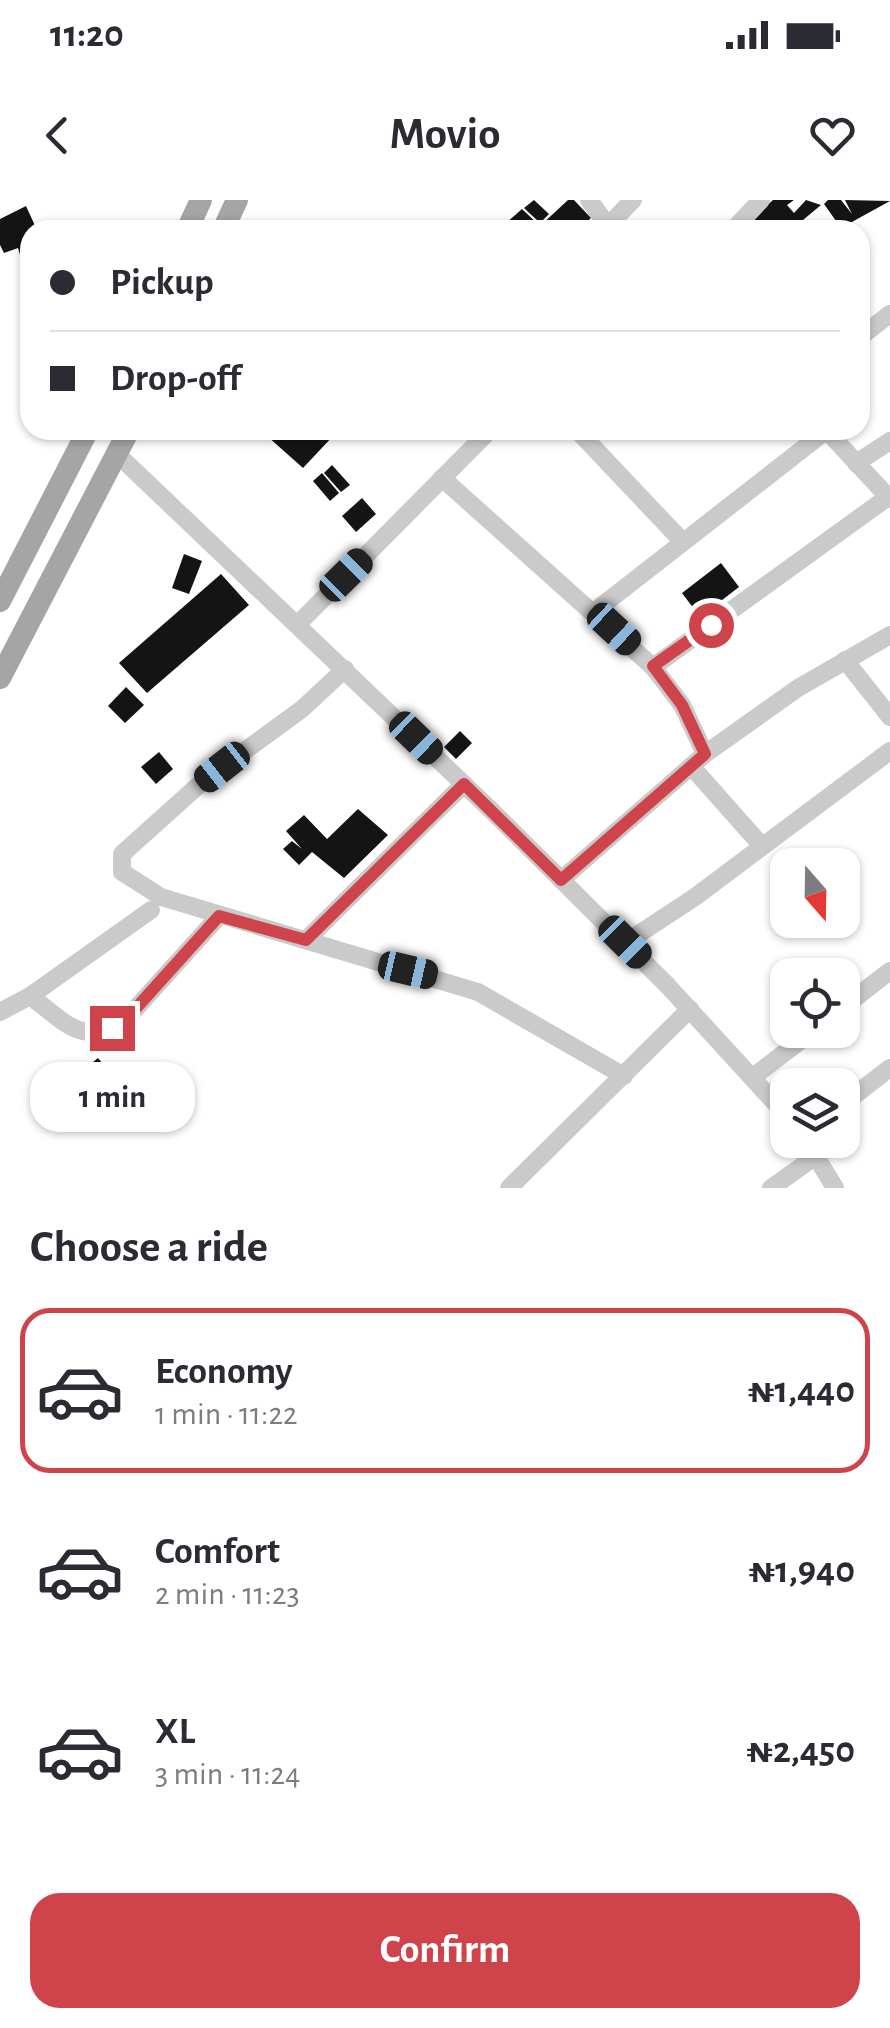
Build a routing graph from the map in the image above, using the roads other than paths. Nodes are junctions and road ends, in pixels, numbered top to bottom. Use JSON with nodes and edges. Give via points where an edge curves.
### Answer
{"nodes":[{"id":1,"x":633,"y":200,"type":"edge"},
{"id":2,"x":760,"y":200,"type":"edge"},
{"id":3,"x":617,"y":220,"type":"edge"},
{"id":4,"x":742,"y":220,"type":"edge"},
{"id":5,"x":83,"y":440,"type":"edge"},
{"id":6,"x":123,"y":440,"type":"edge"},
{"id":7,"x":480,"y":440,"type":"edge"},
{"id":8,"x":586,"y":440,"type":"edge"},
{"id":9,"x":814,"y":440,"type":"edge"},
{"id":10,"x":836,"y":440,"type":"edge"},
{"id":11,"x":890,"y":441,"type":"edge"},
{"id":12,"x":117,"y":454,"type":"junction"},
{"id":13,"x":856,"y":463,"type":"junction"},
{"id":14,"x":442,"y":478,"type":"junction"},
{"id":15,"x":889,"y":498,"type":"edge"},
{"id":16,"x":683,"y":542,"type":"junction"},
{"id":17,"x":0,"y":602,"type":"edge"},
{"id":18,"x":594,"y":610,"type":"junction"},
{"id":19,"x":298,"y":624,"type":"junction"},
{"id":20,"x":890,"y":635,"type":"edge"},
{"id":21,"x":845,"y":660,"type":"junction"},
{"id":22,"x":653,"y":666,"type":"junction"},
{"id":23,"x":346,"y":669,"type":"junction"},
{"id":24,"x":0,"y":678,"type":"edge"},
{"id":25,"x":890,"y":717,"type":"edge"},
{"id":26,"x":890,"y":751,"type":"edge"},
{"id":27,"x":698,"y":760,"type":"junction"},
{"id":28,"x":464,"y":784,"type":"junction"},
{"id":29,"x":762,"y":846,"type":"junction"},
{"id":30,"x":561,"y":880,"type":"junction"},
{"id":31,"x":151,"y":910,"type":"dead end"},
{"id":32,"x":219,"y":916,"type":"junction"},
{"id":33,"x":306,"y":940,"type":"junction"},
{"id":34,"x":625,"y":942,"type":"junction"},
{"id":35,"x":890,"y":971,"type":"edge"},
{"id":36,"x":860,"y":994,"type":"edge"},
{"id":37,"x":30,"y":996,"type":"junction"},
{"id":38,"x":690,"y":1009,"type":"junction"},
{"id":39,"x":0,"y":1012,"type":"edge"},
{"id":40,"x":790,"y":1048,"type":"edge"},
{"id":41,"x":890,"y":1068,"type":"edge"},
{"id":42,"x":624,"y":1076,"type":"junction"},
{"id":43,"x":753,"y":1076,"type":"junction"},
{"id":44,"x":860,"y":1091,"type":"edge"},
{"id":45,"x":770,"y":1096,"type":"edge"},
{"id":46,"x":801,"y":1158,"type":"edge"},
{"id":47,"x":817,"y":1158,"type":"edge"},
{"id":48,"x":509,"y":1188,"type":"edge"},
{"id":49,"x":771,"y":1188,"type":"edge"},
{"id":50,"x":834,"y":1188,"type":"edge"}],
"edges":[{"from":1,"to":3,"type":"street"},
{"from":2,"to":4,"type":"street"},
{"from":5,"to":17,"type":"main road"},
{"from":6,"to":12,"type":"main road"},
{"from":7,"to":14,"type":"street"},
{"from":8,"to":16,"type":"street"},
{"from":9,"to":16,"type":"street"},
{"from":10,"to":13,"type":"street"},
{"from":11,"to":13,"type":"street"},
{"from":12,"to":19,"type":"street"},
{"from":12,"to":24,"type":"main road"},
{"from":13,"to":15,"type":"street"},
{"from":14,"to":18,"type":"street"},
{"from":14,"to":19,"type":"street"},
{"from":15,"to":22,"type":"street"},
{"from":16,"to":18,"type":"street"},
{"from":18,"to":22,"type":"street"},
{"from":19,"to":23,"type":"street"},
{"from":20,"to":21,"type":"street"},
{"from":21,"to":25,"type":"street"},
{"from":21,"to":27,"type":"street"},
{"from":22,"to":27,"type":"street","via":[[682,705]]},
{"from":23,"to":28,"type":"street"},
{"from":23,"to":32,"type":"street","via":[[122,854],[122,872],[130,880]]},
{"from":26,"to":29,"type":"street"},
{"from":27,"to":29,"type":"street"},
{"from":27,"to":30,"type":"street"},
{"from":28,"to":30,"type":"street"},
{"from":28,"to":33,"type":"street"},
{"from":29,"to":34,"type":"street"},
{"from":30,"to":34,"type":"street"},
{"from":31,"to":37,"type":"street"},
{"from":32,"to":33,"type":"street"},
{"from":32,"to":37,"type":"street","via":[[112,1028],[94,1035],[74,1030]]},
{"from":33,"to":42,"type":"street","via":[[478,992]]},
{"from":34,"to":38,"type":"street"},
{"from":35,"to":36,"type":"street"},
{"from":37,"to":39,"type":"street"},
{"from":38,"to":42,"type":"street"},
{"from":38,"to":43,"type":"street"},
{"from":40,"to":43,"type":"street"},
{"from":41,"to":44,"type":"street"},
{"from":42,"to":48,"type":"street"},
{"from":43,"to":45,"type":"street"},
{"from":46,"to":49,"type":"street"},
{"from":47,"to":50,"type":"street"}]}
